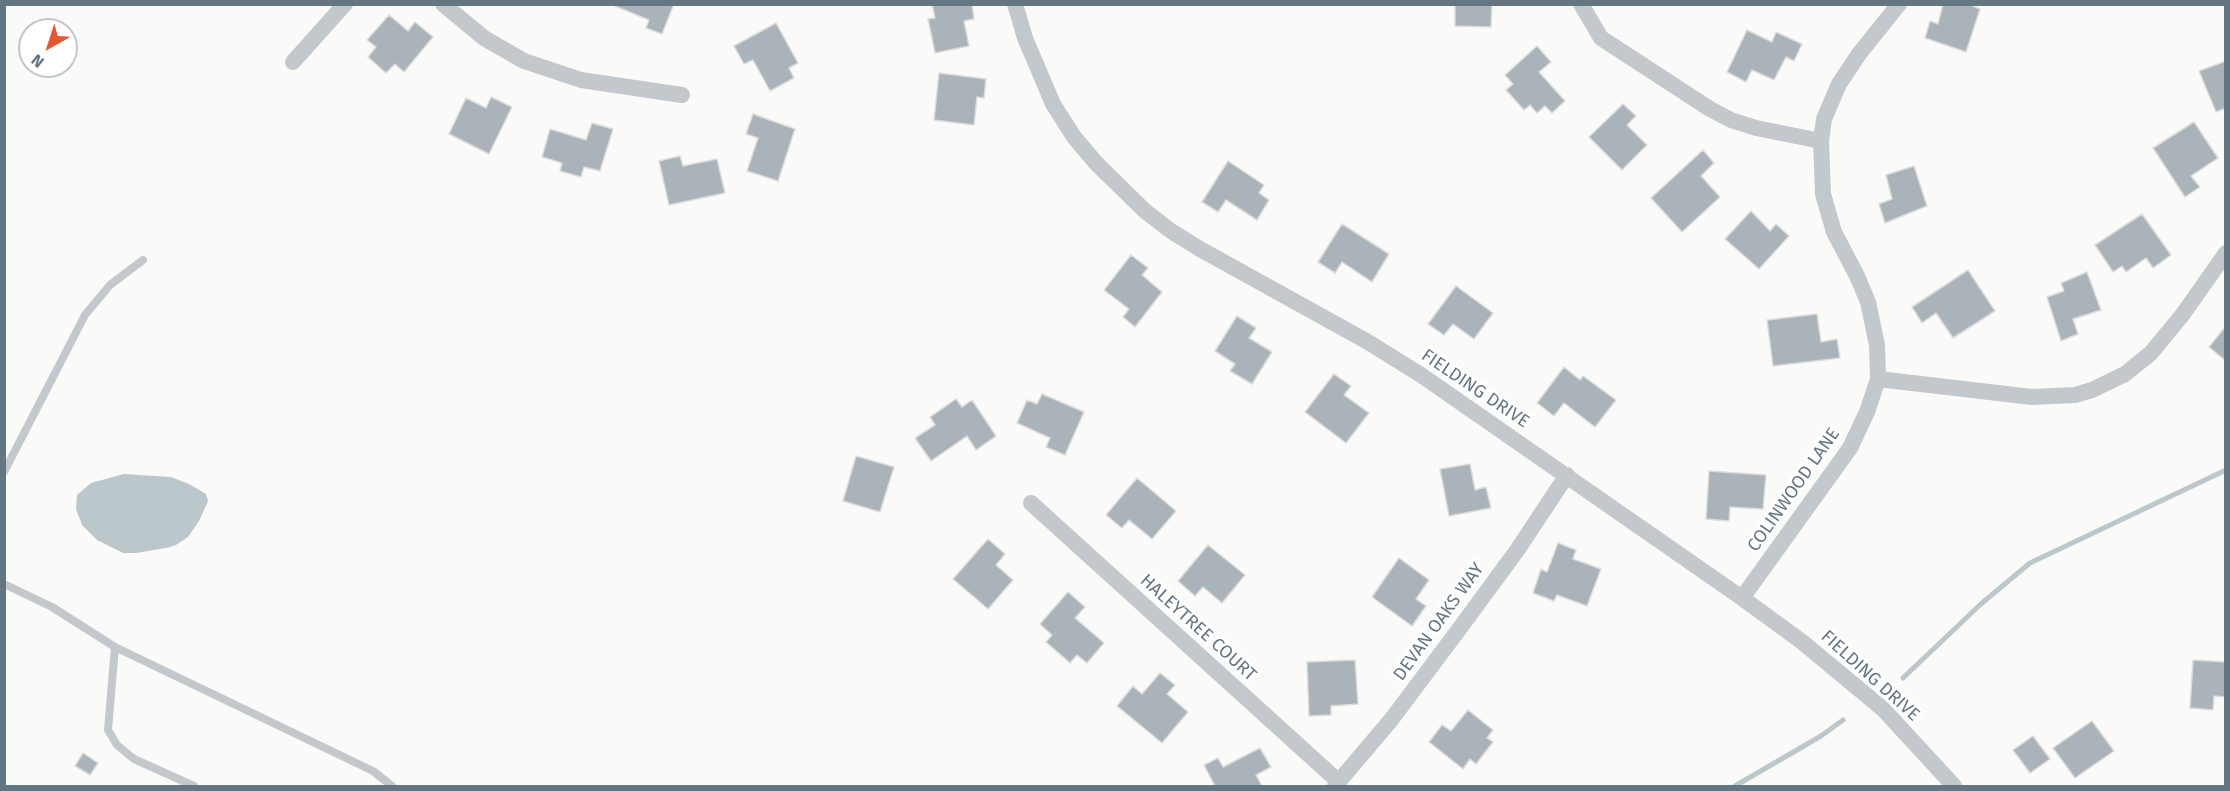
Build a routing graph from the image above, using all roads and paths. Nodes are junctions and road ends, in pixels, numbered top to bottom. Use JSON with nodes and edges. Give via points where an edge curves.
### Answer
{"nodes":[{"id":1,"x":345,"y":4,"type":"edge"},
{"id":2,"x":443,"y":4,"type":"edge"},
{"id":3,"x":1015,"y":4,"type":"edge"},
{"id":4,"x":1581,"y":4,"type":"edge"},
{"id":5,"x":1899,"y":4,"type":"edge"},
{"id":6,"x":293,"y":62,"type":"dead end"},
{"id":7,"x":682,"y":95,"type":"dead end"},
{"id":8,"x":1821,"y":141,"type":"junction"},
{"id":9,"x":2226,"y":253,"type":"edge"},
{"id":10,"x":143,"y":261,"type":"dead end"},
{"id":11,"x":1878,"y":379,"type":"junction"},
{"id":12,"x":4,"y":472,"type":"edge"},
{"id":13,"x":1567,"y":475,"type":"junction"},
{"id":14,"x":1031,"y":503,"type":"dead end"},
{"id":15,"x":4,"y":584,"type":"edge"},
{"id":16,"x":1742,"y":598,"type":"junction"},
{"id":17,"x":115,"y":647,"type":"junction"},
{"id":18,"x":1337,"y":784,"type":"edge"},
{"id":19,"x":194,"y":786,"type":"edge"},
{"id":20,"x":392,"y":786,"type":"edge"},
{"id":21,"x":1954,"y":786,"type":"edge"}],
"edges":[{"from":1,"to":6,"type":"street"},
{"from":2,"to":7,"type":"street","via":[[484,38],[524,61],[581,80]]},
{"from":3,"to":13,"type":"street","name":"FIELDING DRIVE","via":[[1028,47],[1053,104],[1096,164],[1145,211],[1200,249],[1386,353]]},
{"from":4,"to":8,"type":"street","via":[[1601,38],[1710,109],[1756,128]]},
{"from":5,"to":8,"type":"street","name":"COLINWOOD LANE","via":[[1839,84],[1824,119]]},
{"from":8,"to":11,"type":"street","name":"COLINWOOD LANE","via":[[1823,194],[1834,232],[1868,302],[1877,345]]},
{"from":9,"to":11,"type":"street","via":[[2151,353],[2125,374],[2092,390],[2032,398]]},
{"from":10,"to":12,"type":"lane","via":[[110,285],[85,315]]},
{"from":11,"to":16,"type":"street","name":"COLINWOOD LANE","via":[[1850,448]]},
{"from":13,"to":16,"type":"street","name":"FIELDING DRIVE"},
{"from":13,"to":18,"type":"street","name":"DEVAN OAKS WAY","via":[[1448,644]]},
{"from":14,"to":18,"type":"street","name":"HALEYTREE COURT"},
{"from":15,"to":17,"type":"lane","via":[[52,607]]},
{"from":16,"to":21,"type":"street","name":"FIELDING DRIVE","via":[[1802,641],[1883,709]]},
{"from":17,"to":19,"type":"lane","via":[[108,730],[117,745],[134,759]]},
{"from":17,"to":20,"type":"lane","via":[[373,771]]}]}
